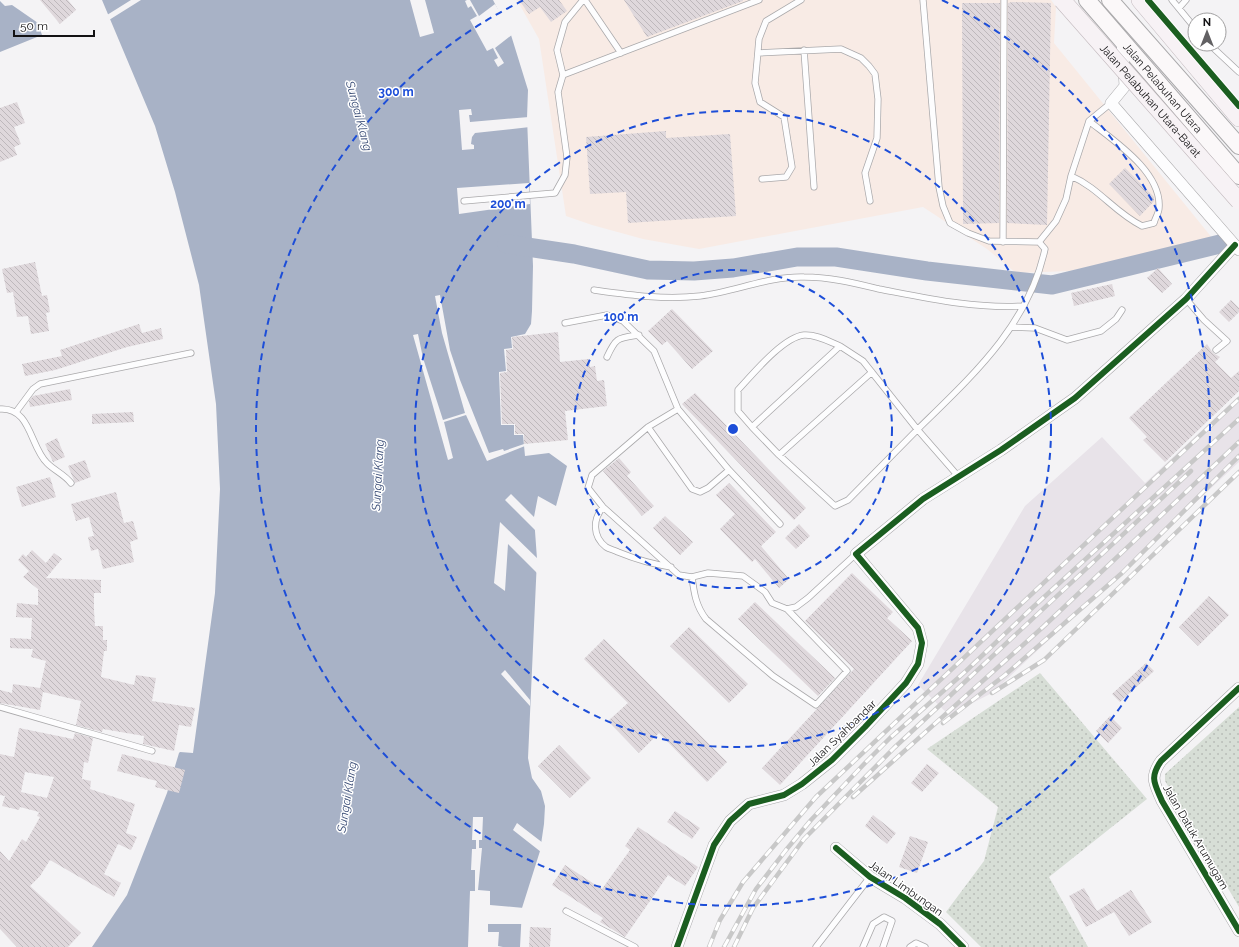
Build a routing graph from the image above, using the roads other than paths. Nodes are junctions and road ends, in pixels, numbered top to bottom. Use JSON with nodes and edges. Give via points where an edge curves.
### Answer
{"nodes":[{"id":1,"x":584,"y":0,"type":"edge"},
{"id":2,"x":759,"y":0,"type":"edge"},
{"id":3,"x":801,"y":0,"type":"edge"},
{"id":4,"x":923,"y":0,"type":"edge"},
{"id":5,"x":1004,"y":0,"type":"edge"},
{"id":6,"x":1062,"y":0,"type":"edge"},
{"id":7,"x":1087,"y":0,"type":"edge"},
{"id":8,"x":1110,"y":0,"type":"edge"},
{"id":9,"x":1122,"y":0,"type":"edge"},
{"id":10,"x":1146,"y":0,"type":"edge"},
{"id":11,"x":1172,"y":0,"type":"edge"},
{"id":12,"x":1186,"y":0,"type":"edge"},
{"id":13,"x":1179,"y":8,"type":"junction"},
{"id":14,"x":1187,"y":18,"type":"edge"},
{"id":15,"x":1130,"y":24,"type":"junction"},
{"id":16,"x":1122,"y":40,"type":"junction"},
{"id":17,"x":804,"y":50,"type":"junction"},
{"id":18,"x":1218,"y":52,"type":"edge"},
{"id":19,"x":621,"y":53,"type":"junction"},
{"id":20,"x":758,"y":53,"type":"junction"},
{"id":21,"x":1239,"y":72,"type":"edge"},
{"id":22,"x":563,"y":76,"type":"junction"},
{"id":23,"x":1111,"y":103,"type":"junction"},
{"id":24,"x":1239,"y":106,"type":"edge"},
{"id":25,"x":1239,"y":118,"type":"edge"},
{"id":26,"x":1090,"y":121,"type":"junction"},
{"id":27,"x":1239,"y":146,"type":"edge"},
{"id":28,"x":1234,"y":170,"type":"edge"},
{"id":29,"x":1071,"y":176,"type":"junction"},
{"id":30,"x":762,"y":179,"type":"dead end"},
{"id":31,"x":814,"y":187,"type":"dead end"},
{"id":32,"x":464,"y":201,"type":"dead end"},
{"id":33,"x":870,"y":201,"type":"dead end"},
{"id":34,"x":1239,"y":201,"type":"edge"},
{"id":35,"x":1003,"y":242,"type":"junction"},
{"id":36,"x":1038,"y":242,"type":"junction"},
{"id":37,"x":1237,"y":248,"type":"edge"},
{"id":38,"x":594,"y":290,"type":"dead end"},
{"id":39,"x":1186,"y":299,"type":"junction"},
{"id":40,"x":1023,"y":306,"type":"junction"},
{"id":41,"x":1122,"y":310,"type":"dead end"},
{"id":42,"x":565,"y":323,"type":"dead end"},
{"id":43,"x":1012,"y":327,"type":"junction"},
{"id":44,"x":639,"y":335,"type":"junction"},
{"id":45,"x":840,"y":346,"type":"junction"},
{"id":46,"x":1216,"y":350,"type":"dead end"},
{"id":47,"x":191,"y":353,"type":"dead end"},
{"id":48,"x":607,"y":357,"type":"dead end"},
{"id":49,"x":872,"y":372,"type":"junction"},
{"id":50,"x":0,"y":409,"type":"edge"},
{"id":51,"x":678,"y":409,"type":"junction"},
{"id":52,"x":16,"y":412,"type":"junction"},
{"id":53,"x":648,"y":427,"type":"junction"},
{"id":54,"x":752,"y":427,"type":"junction"},
{"id":55,"x":917,"y":430,"type":"junction"},
{"id":56,"x":779,"y":455,"type":"junction"},
{"id":57,"x":730,"y":470,"type":"junction"},
{"id":58,"x":958,"y":476,"type":"junction"},
{"id":59,"x":71,"y":483,"type":"dead end"},
{"id":60,"x":603,"y":507,"type":"junction"},
{"id":61,"x":780,"y":524,"type":"dead end"},
{"id":62,"x":856,"y":554,"type":"junction"},
{"id":63,"x":671,"y":567,"type":"junction"},
{"id":64,"x":692,"y":577,"type":"junction"},
{"id":65,"x":787,"y":609,"type":"junction"},
{"id":66,"x":1239,"y":688,"type":"edge"},
{"id":67,"x":0,"y":707,"type":"edge"},
{"id":68,"x":152,"y":751,"type":"dead end"},
{"id":69,"x":836,"y":848,"type":"dead end"},
{"id":70,"x":870,"y":877,"type":"junction"},
{"id":71,"x":566,"y":911,"type":"dead end"},
{"id":72,"x":1239,"y":931,"type":"edge"},
{"id":73,"x":635,"y":947,"type":"edge"},
{"id":74,"x":677,"y":947,"type":"edge"},
{"id":75,"x":816,"y":947,"type":"edge"},
{"id":76,"x":863,"y":947,"type":"edge"},
{"id":77,"x":883,"y":947,"type":"edge"},
{"id":78,"x":910,"y":947,"type":"edge"},
{"id":79,"x":925,"y":947,"type":"edge"},
{"id":80,"x":963,"y":947,"type":"edge"}],
"edges":[{"from":1,"to":19,"type":"lane"},
{"from":1,"to":22,"type":"lane","via":[[565,22],[557,50]]},
{"from":2,"to":19,"type":"lane"},
{"from":3,"to":20,"type":"lane","via":[[766,21],[759,39]]},
{"from":4,"to":35,"type":"lane","via":[[943,206],[950,223],[989,241]]},
{"from":5,"to":35,"type":"lane"},
{"from":6,"to":34,"type":"main road","name":"Jalan Pelabuhan Utara-Barat","bridge":true},
{"from":7,"to":16,"type":"main road","name":"Jalan Pelabuhan Utara"},
{"from":8,"to":15,"type":"main road","name":"Jalan Pelabuhan Utara"},
{"from":9,"to":15,"type":"main road"},
{"from":10,"to":24,"type":"street"},
{"from":10,"to":25,"type":"main road"},
{"from":11,"to":13,"type":"lane"},
{"from":12,"to":13,"type":"lane"},
{"from":13,"to":14,"type":"lane"},
{"from":15,"to":27,"type":"main road","name":"Jalan Pelabuhan Utara"},
{"from":16,"to":23,"type":"street","via":[[1125,86]]},
{"from":16,"to":28,"type":"main road","name":"Jalan Pelabuhan Utara"},
{"from":17,"to":20,"type":"lane"},
{"from":17,"to":31,"type":"lane"},
{"from":17,"to":33,"type":"lane","via":[[841,49],[861,58],[875,74],[878,99],[877,138],[865,173]]},
{"from":18,"to":21,"type":"lane"},
{"from":19,"to":22,"type":"lane"},
{"from":20,"to":30,"type":"lane","via":[[755,83],[760,102],[784,117],[792,167],[786,177]]},
{"from":22,"to":32,"type":"lane","via":[[558,92],[566,163],[565,174],[555,193]]},
{"from":23,"to":26,"type":"lane"},
{"from":23,"to":37,"type":"street"},
{"from":26,"to":29,"type":"lane"},
{"from":26,"to":29,"type":"lane","via":[[1141,165],[1156,185],[1159,208],[1154,223],[1142,226],[1126,218],[1086,183]]},
{"from":29,"to":36,"type":"lane","via":[[1066,199],[1056,221]]},
{"from":35,"to":36,"type":"lane"},
{"from":36,"to":40,"type":"lane","via":[[1045,250],[1040,272]]},
{"from":37,"to":39,"type":"street"},
{"from":38,"to":40,"type":"lane","via":[[650,298],[701,296],[770,281],[803,277],[844,280],[946,301],[998,308]]},
{"from":39,"to":46,"type":"lane","via":[[1227,341]]},
{"from":39,"to":58,"type":"street","via":[[1076,398],[1001,450]]},
{"from":40,"to":43,"type":"lane"},
{"from":41,"to":43,"type":"lane","via":[[1116,319],[1101,331],[1067,340],[1035,328]]},
{"from":42,"to":44,"type":"lane","via":[[607,315],[623,321]]},
{"from":43,"to":55,"type":"lane","via":[[972,376]]},
{"from":44,"to":48,"type":"lane","via":[[621,338],[611,345]]},
{"from":44,"to":51,"type":"lane","via":[[654,351]]},
{"from":45,"to":49,"type":"lane","via":[[863,361]]},
{"from":45,"to":54,"type":"lane"},
{"from":45,"to":54,"type":"lane","via":[[805,335],[795,337],[767,358],[738,390],[738,411]]},
{"from":47,"to":52,"type":"lane","via":[[40,384],[33,389]]},
{"from":49,"to":55,"type":"lane"},
{"from":49,"to":56,"type":"lane"},
{"from":50,"to":52,"type":"lane","via":[[11,409]]},
{"from":51,"to":53,"type":"lane"},
{"from":51,"to":57,"type":"lane"},
{"from":52,"to":59,"type":"lane","via":[[47,463],[64,474]]},
{"from":53,"to":57,"type":"lane","via":[[692,490],[700,492],[708,488]]},
{"from":53,"to":60,"type":"lane","via":[[592,475],[588,488]]},
{"from":54,"to":56,"type":"lane"},
{"from":55,"to":56,"type":"lane","via":[[848,500],[835,506]]},
{"from":55,"to":58,"type":"lane"},
{"from":57,"to":61,"type":"lane"},
{"from":58,"to":62,"type":"street","via":[[923,499]]},
{"from":60,"to":63,"type":"lane"},
{"from":60,"to":63,"type":"lane","via":[[596,516],[595,523],[596,534],[606,547],[648,564]]},
{"from":62,"to":65,"type":"lane","via":[[808,598],[796,607]]},
{"from":62,"to":74,"type":"street","name":"Jalan Syahbandar","via":[[918,628],[922,643],[918,664],[906,682],[832,760],[784,795],[749,804],[730,821],[714,845]]},
{"from":63,"to":64,"type":"lane","via":[[679,575]]},
{"from":64,"to":65,"type":"lane","via":[[708,572],[743,576],[765,592],[772,603]]},
{"from":64,"to":65,"type":"lane","via":[[694,596],[699,610],[706,619],[773,676],[816,705],[847,671]]},
{"from":66,"to":72,"type":"street","name":"Jalan Datuk Arumugam","via":[[1161,761],[1154,770],[1153,780],[1162,801]]},
{"from":67,"to":68,"type":"lane"},
{"from":69,"to":70,"type":"street","name":"Jalan Limbungan"},
{"from":70,"to":75,"type":"lane"},
{"from":70,"to":80,"type":"street","name":"Jalan Limbungan","via":[[905,898],[940,924]]},
{"from":71,"to":73,"type":"lane"},
{"from":76,"to":77,"type":"lane","via":[[873,924],[884,917],[892,921]]},
{"from":78,"to":79,"type":"lane","via":[[916,943]]}]}
